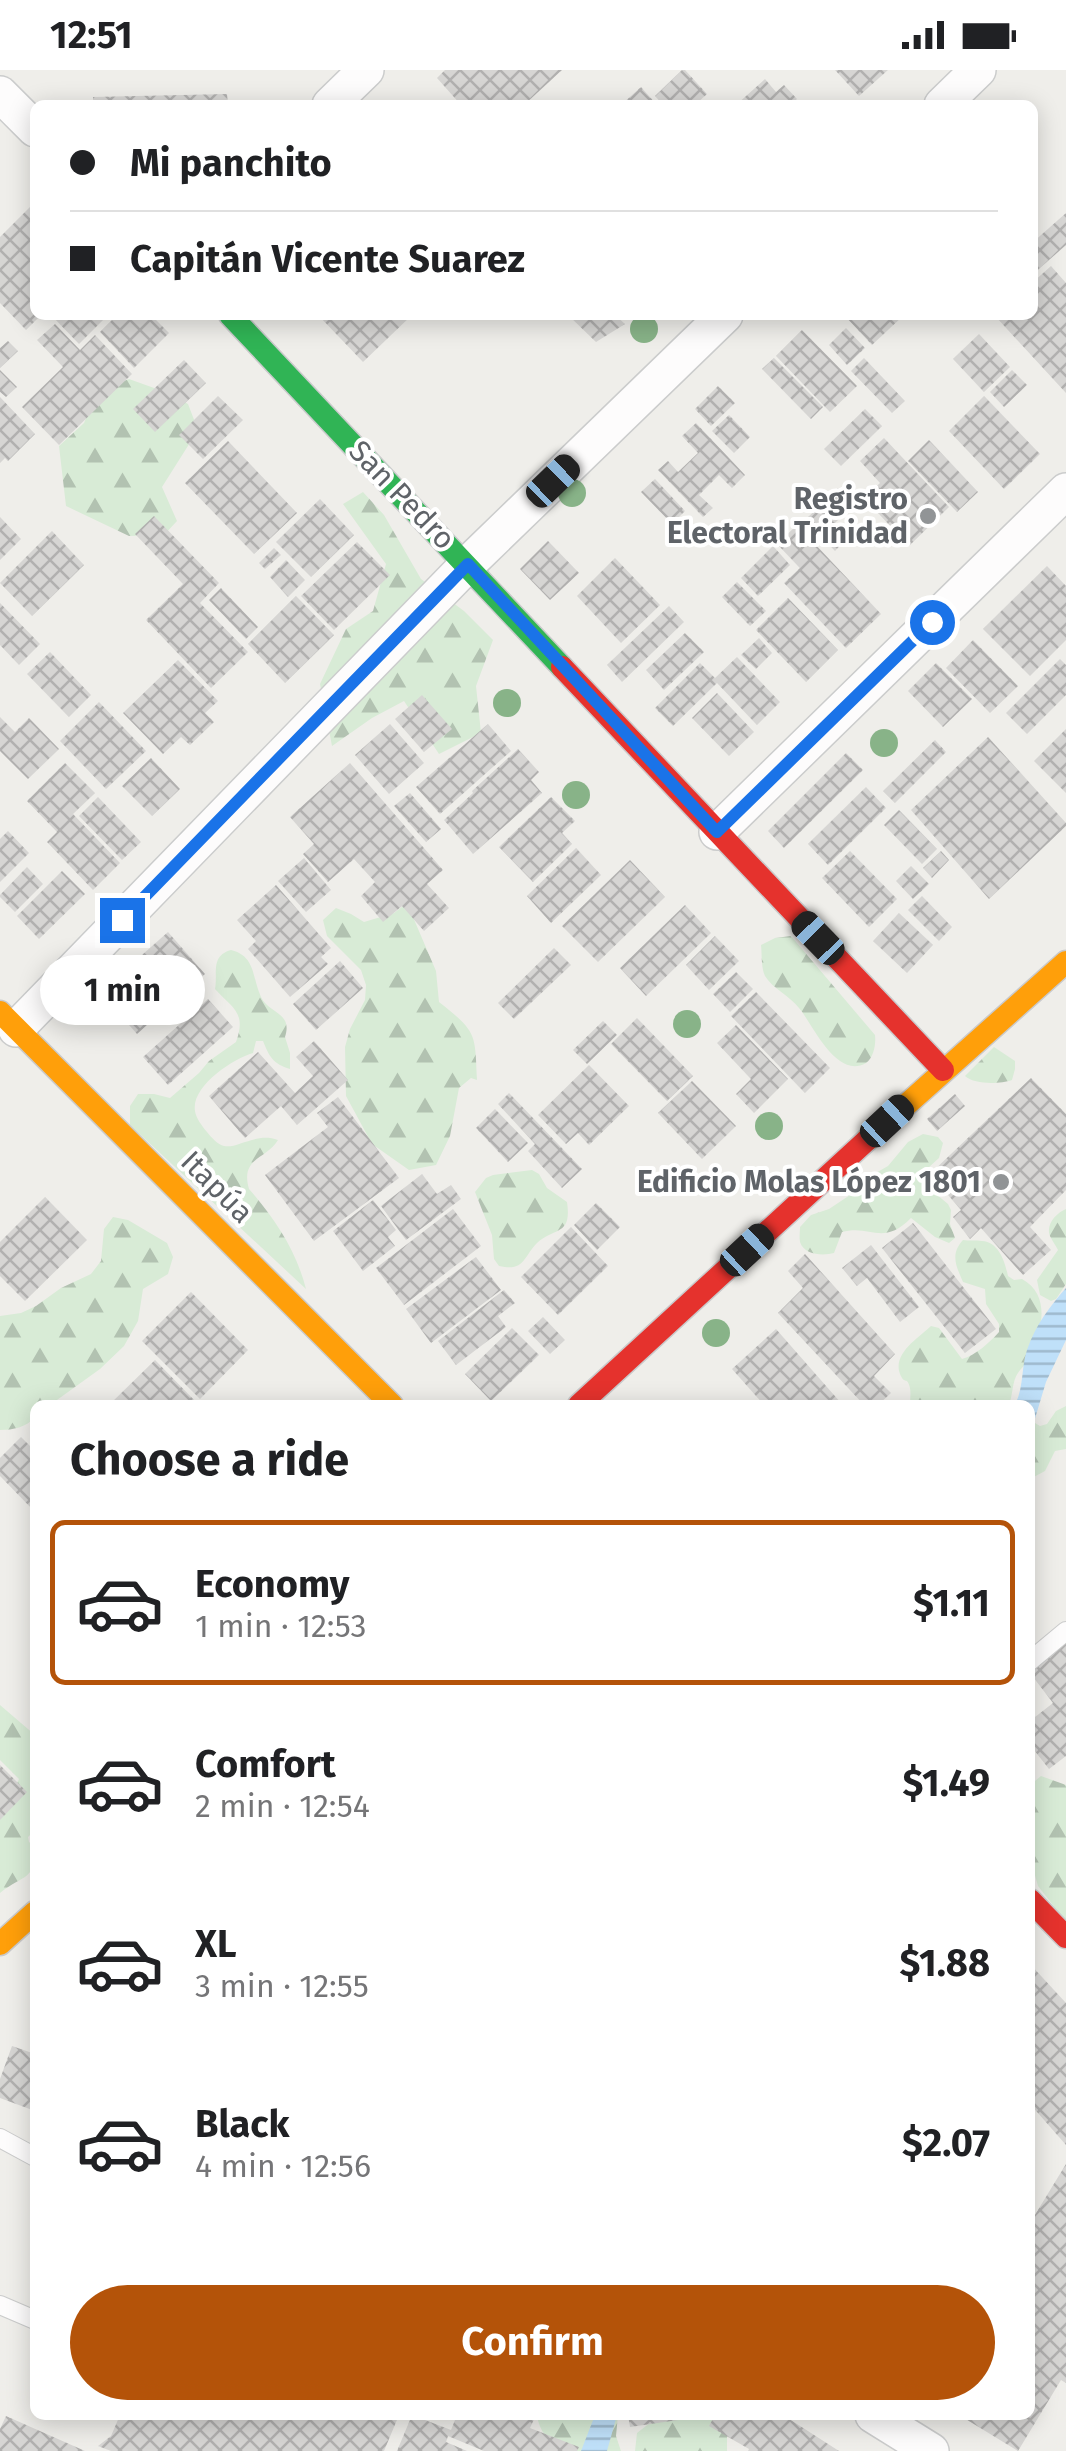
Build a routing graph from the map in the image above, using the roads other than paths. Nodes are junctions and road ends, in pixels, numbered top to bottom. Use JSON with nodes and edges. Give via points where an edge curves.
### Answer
{"nodes":[{"id":1,"x":366,"y":70,"type":"edge"},
{"id":2,"x":978,"y":70,"type":"edge"},
{"id":3,"x":335,"y":100,"type":"edge"},
{"id":4,"x":947,"y":100,"type":"edge"},
{"id":5,"x":235,"y":320,"type":"edge"},
{"id":6,"x":720,"y":320,"type":"edge"},
{"id":7,"x":1066,"y":491,"type":"edge"},
{"id":8,"x":468,"y":564,"type":"junction"},
{"id":9,"x":717,"y":832,"type":"junction"},
{"id":10,"x":1066,"y":962,"type":"edge"},
{"id":11,"x":8,"y":1020,"type":"edge"},
{"id":12,"x":943,"y":1070,"type":"junction"},
{"id":13,"x":387,"y":1400,"type":"edge"},
{"id":14,"x":584,"y":1400,"type":"edge"},
{"id":15,"x":1066,"y":1632,"type":"edge"},
{"id":16,"x":1035,"y":1657,"type":"edge"},
{"id":17,"x":1035,"y":1905,"type":"edge"},
{"id":18,"x":30,"y":1917,"type":"edge"},
{"id":19,"x":1066,"y":1937,"type":"edge"},
{"id":20,"x":0,"y":1944,"type":"edge"},
{"id":21,"x":0,"y":2138,"type":"edge"},
{"id":22,"x":30,"y":2153,"type":"edge"},
{"id":23,"x":0,"y":2305,"type":"edge"},
{"id":24,"x":30,"y":2318,"type":"edge"},
{"id":25,"x":881,"y":2420,"type":"edge"},
{"id":26,"x":931,"y":2451,"type":"edge"}],
"edges":[{"from":1,"to":3,"type":"street"},
{"from":2,"to":4,"type":"street"},
{"from":5,"to":8,"type":"street","name":"San Pedro"},
{"from":6,"to":8,"type":"street"},
{"from":7,"to":9,"type":"street"},
{"from":8,"to":9,"type":"street","name":"San Pedro"},
{"from":8,"to":11,"type":"street"},
{"from":9,"to":12,"type":"street","name":"San Pedro"},
{"from":10,"to":12,"type":"street"},
{"from":11,"to":13,"type":"street","name":"Itapúa"},
{"from":12,"to":14,"type":"street"},
{"from":15,"to":16,"type":"lane"},
{"from":17,"to":19,"type":"street"},
{"from":18,"to":20,"type":"street"},
{"from":21,"to":22,"type":"lane"},
{"from":23,"to":24,"type":"lane"},
{"from":25,"to":26,"type":"street"}]}
